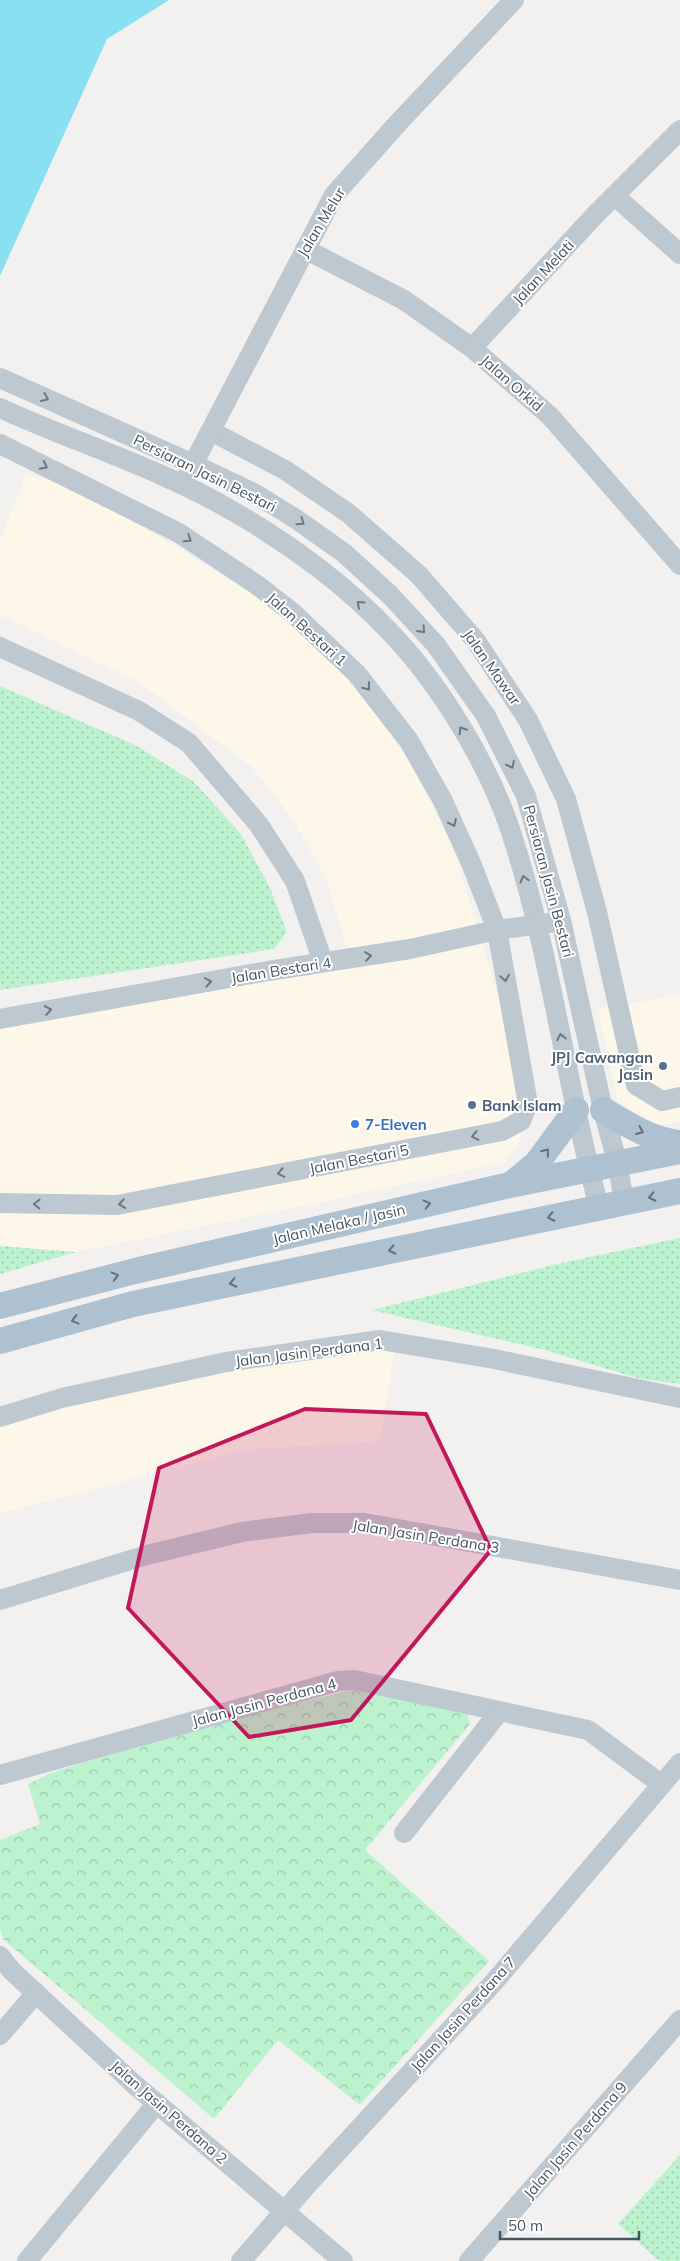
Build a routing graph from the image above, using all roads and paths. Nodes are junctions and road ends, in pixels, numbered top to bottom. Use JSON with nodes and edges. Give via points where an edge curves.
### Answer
{"nodes":[{"id":1,"x":514,"y":0,"type":"edge"},
{"id":2,"x":680,"y":130,"type":"edge"},
{"id":3,"x":615,"y":196,"type":"junction"},
{"id":4,"x":305,"y":249,"type":"junction"},
{"id":5,"x":680,"y":254,"type":"edge"},
{"id":6,"x":472,"y":348,"type":"junction"},
{"id":7,"x":0,"y":378,"type":"edge"},
{"id":8,"x":2,"y":415,"type":"edge"},
{"id":9,"x":211,"y":431,"type":"junction"},
{"id":10,"x":0,"y":444,"type":"edge"},
{"id":11,"x":193,"y":464,"type":"junction"},
{"id":12,"x":183,"y":484,"type":"junction"},
{"id":13,"x":680,"y":566,"type":"edge"},
{"id":14,"x":0,"y":647,"type":"edge"},
{"id":15,"x":561,"y":920,"type":"junction"},
{"id":16,"x":538,"y":926,"type":"junction"},
{"id":17,"x":497,"y":930,"type":"junction"},
{"id":18,"x":322,"y":962,"type":"junction"},
{"id":19,"x":0,"y":1019,"type":"edge"},
{"id":20,"x":680,"y":1097,"type":"edge"},
{"id":21,"x":576,"y":1110,"type":"junction"},
{"id":22,"x":603,"y":1110,"type":"junction"},
{"id":23,"x":680,"y":1144,"type":"edge"},
{"id":24,"x":680,"y":1151,"type":"edge"},
{"id":25,"x":618,"y":1165,"type":"junction"},
{"id":26,"x":589,"y":1170,"type":"junction"},
{"id":27,"x":510,"y":1185,"type":"junction"},
{"id":28,"x":680,"y":1191,"type":"edge"},
{"id":29,"x":0,"y":1203,"type":"edge"},
{"id":30,"x":624,"y":1203,"type":"junction"},
{"id":31,"x":599,"y":1207,"type":"junction"},
{"id":32,"x":0,"y":1306,"type":"edge"},
{"id":33,"x":0,"y":1340,"type":"edge"},
{"id":34,"x":680,"y":1398,"type":"edge"},
{"id":35,"x":0,"y":1416,"type":"edge"},
{"id":36,"x":680,"y":1580,"type":"edge"},
{"id":37,"x":0,"y":1600,"type":"edge"},
{"id":38,"x":499,"y":1712,"type":"junction"},
{"id":39,"x":680,"y":1763,"type":"edge"},
{"id":40,"x":0,"y":1776,"type":"edge"},
{"id":41,"x":661,"y":1784,"type":"junction"},
{"id":42,"x":404,"y":1833,"type":"dead end"},
{"id":43,"x":0,"y":1956,"type":"edge"},
{"id":44,"x":36,"y":1993,"type":"junction"},
{"id":45,"x":680,"y":2020,"type":"edge"},
{"id":46,"x":0,"y":2035,"type":"edge"},
{"id":47,"x":157,"y":2103,"type":"junction"},
{"id":48,"x":285,"y":2210,"type":"junction"},
{"id":49,"x":26,"y":2261,"type":"edge"},
{"id":50,"x":241,"y":2261,"type":"edge"},
{"id":51,"x":343,"y":2261,"type":"edge"},
{"id":52,"x":469,"y":2261,"type":"edge"}],
"edges":[{"from":1,"to":4,"type":"street","name":"Jalan Melur","via":[[334,195]]},
{"from":2,"to":3,"type":"street","name":"Jalan Melati"},
{"from":3,"to":5,"type":"street"},
{"from":3,"to":6,"type":"street","name":"Jalan Melati"},
{"from":4,"to":6,"type":"street","name":"Jalan Orkid","via":[[404,300]]},
{"from":4,"to":9,"type":"street","name":"Jalan Melur"},
{"from":6,"to":13,"type":"street","name":"Jalan Orkid","via":[[550,416]]},
{"from":7,"to":11,"type":"street","name":"Persiaran Jasin Bestari","one_way":true},
{"from":8,"to":12,"type":"street","name":"Persiaran Jasin Bestari"},
{"from":9,"to":11,"type":"street","name":"Jalan Melur"},
{"from":9,"to":20,"type":"street","name":"Jalan Mawar","via":[[286,470],[348,513],[419,575],[476,640],[528,720],[566,799],[636,1085],[662,1101]]},
{"from":10,"to":17,"type":"street","name":"Jalan Bestari 1","one_way":true,"via":[[179,533],[293,613],[357,674],[409,741],[443,801],[472,863]]},
{"from":11,"to":12,"type":"street","name":"Jalan Melur"},
{"from":11,"to":15,"type":"street","name":"Persiaran Jasin Bestari","one_way":true,"via":[[254,493],[344,553],[390,595],[436,645],[486,716],[526,796]]},
{"from":16,"to":12,"type":"street","name":"Persiaran Jasin Bestari","one_way":true,"via":[[509,827],[479,758],[435,688],[390,632],[340,586],[286,544]]},
{"from":14,"to":18,"type":"street","via":[[139,710],[189,743],[259,825],[294,881]]},
{"from":15,"to":16,"type":"street","name":"Jalan Bestari 4"},
{"from":15,"to":22,"type":"street","name":"Persiaran Jasin Bestari"},
{"from":16,"to":17,"type":"street","name":"Jalan Bestari 4"},
{"from":21,"to":16,"type":"street","name":"Persiaran Jasin Bestari","one_way":true},
{"from":18,"to":17,"type":"street","name":"Jalan Bestari 4","one_way":true,"via":[[410,949]]},
{"from":17,"to":29,"type":"street","name":"Jalan Bestari 5","one_way":true,"via":[[528,1104],[521,1121],[502,1131],[117,1205]]},
{"from":19,"to":18,"type":"street","name":"Jalan Bestari 4","one_way":true},
{"from":21,"to":26,"type":"street","name":"Persiaran Jasin Bestari"},
{"from":27,"to":21,"type":"main road","one_way":true,"via":[[537,1163]]},
{"from":22,"to":23,"type":"main road","one_way":true,"via":[[654,1138]]},
{"from":22,"to":25,"type":"street","name":"Persiaran Jasin Bestari"},
{"from":24,"to":25,"type":"main road","name":"Jalan Melaka / Jasin"},
{"from":25,"to":26,"type":"main road","name":"Jalan Melaka / Jasin"},
{"from":25,"to":30,"type":"street","name":"Persiaran Jasin Bestari"},
{"from":26,"to":27,"type":"main road","name":"Jalan Melaka / Jasin"},
{"from":26,"to":31,"type":"street","name":"Persiaran Jasin Bestari"},
{"from":32,"to":27,"type":"main road","name":"Jalan Melaka / Jasin","one_way":true,"via":[[139,1270]]},
{"from":28,"to":30,"type":"main road","one_way":true},
{"from":30,"to":31,"type":"main road"},
{"from":31,"to":33,"type":"main road","one_way":true,"via":[[133,1304]]},
{"from":34,"to":35,"type":"street","name":"Jalan Jasin Perdana 1","via":[[489,1358],[380,1340],[226,1362],[62,1398]]},
{"from":36,"to":37,"type":"street","name":"Jalan Jasin Perdana 3","via":[[365,1523],[312,1523],[242,1532],[147,1555]]},
{"from":38,"to":40,"type":"street","name":"Jalan Jasin Perdana 4","via":[[354,1680],[338,1681]]},
{"from":38,"to":41,"type":"street","name":"Jalan Jasin Perdana 4","via":[[588,1730]]},
{"from":38,"to":42,"type":"street"},
{"from":39,"to":41,"type":"street","name":"Jalan Jasin Perdana 7"},
{"from":41,"to":48,"type":"street","name":"Jalan Jasin Perdana 7","via":[[494,1982]]},
{"from":43,"to":44,"type":"street","name":"Jalan Jasin Perdana 2"},
{"from":44,"to":46,"type":"street"},
{"from":44,"to":47,"type":"street","name":"Jalan Jasin Perdana 2"},
{"from":45,"to":52,"type":"street","name":"Jalan Jasin Perdana 9"},
{"from":47,"to":48,"type":"street","name":"Jalan Jasin Perdana 2"},
{"from":47,"to":49,"type":"street"},
{"from":48,"to":50,"type":"street","name":"Jalan Jasin Perdana 7"},
{"from":48,"to":51,"type":"street","name":"Jalan Jasin Perdana 2"}]}
